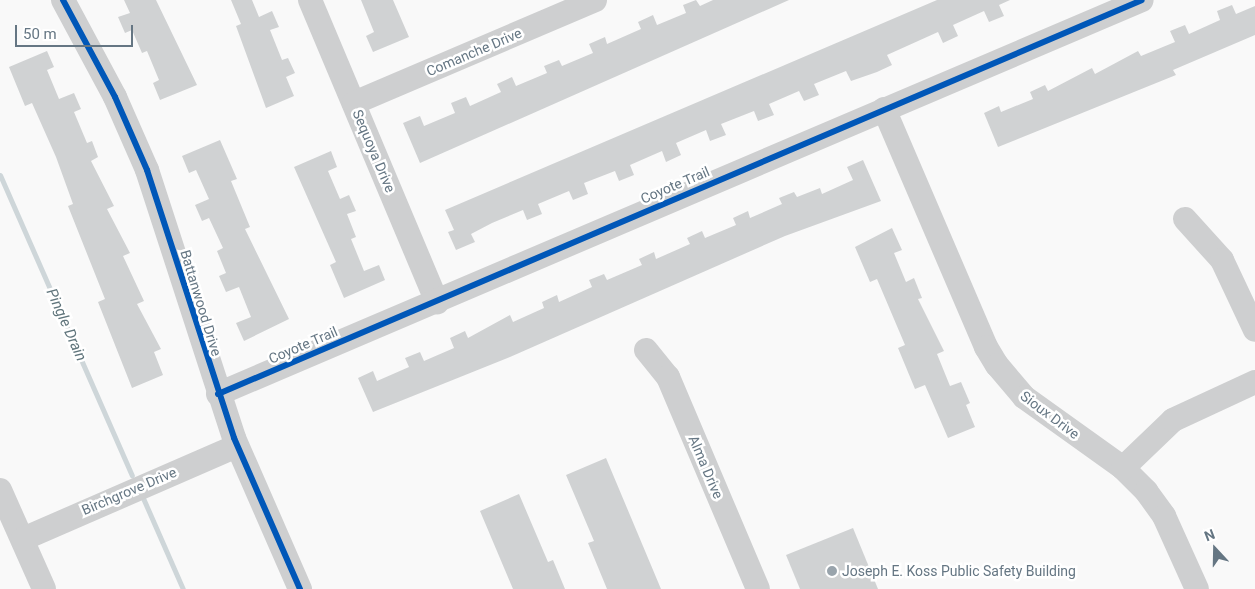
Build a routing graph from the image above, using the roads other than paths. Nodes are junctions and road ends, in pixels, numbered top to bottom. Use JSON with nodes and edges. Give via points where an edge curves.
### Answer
{"nodes":[{"id":1,"x":63,"y":0,"type":"edge"},
{"id":2,"x":310,"y":0,"type":"edge"},
{"id":3,"x":595,"y":0,"type":"edge"},
{"id":4,"x":1142,"y":0,"type":"edge"},
{"id":5,"x":354,"y":103,"type":"junction"},
{"id":6,"x":884,"y":109,"type":"junction"},
{"id":7,"x":1185,"y":219,"type":"dead end"},
{"id":8,"x":437,"y":302,"type":"junction"},
{"id":9,"x":1255,"y":330,"type":"edge"},
{"id":10,"x":646,"y":350,"type":"dead end"},
{"id":11,"x":1255,"y":382,"type":"edge"},
{"id":12,"x":218,"y":394,"type":"junction"},
{"id":13,"x":237,"y":446,"type":"junction"},
{"id":14,"x":1122,"y":468,"type":"junction"},
{"id":15,"x":0,"y":490,"type":"edge"},
{"id":16,"x":23,"y":539,"type":"junction"},
{"id":17,"x":44,"y":589,"type":"edge"},
{"id":18,"x":300,"y":589,"type":"edge"},
{"id":19,"x":758,"y":589,"type":"edge"},
{"id":20,"x":1197,"y":589,"type":"edge"}],
"edges":[{"from":1,"to":12,"type":"street","name":"Battanwood Drive","via":[[115,97],[146,170]]},
{"from":2,"to":5,"type":"street","name":"Sequoya Drive"},
{"from":3,"to":5,"type":"street","name":"Comanche Drive"},
{"from":4,"to":6,"type":"street","name":"Coyote Trail"},
{"from":5,"to":8,"type":"street","name":"Sequoya Drive"},
{"from":6,"to":8,"type":"street","name":"Coyote Trail"},
{"from":6,"to":14,"type":"street","name":"Sioux Drive","via":[[986,347],[997,365],[1024,397]]},
{"from":7,"to":9,"type":"street","via":[[1222,260]]},
{"from":8,"to":12,"type":"street","name":"Coyote Trail"},
{"from":10,"to":19,"type":"street","name":"Alma Drive","via":[[668,377]]},
{"from":11,"to":14,"type":"street","via":[[1174,420]]},
{"from":12,"to":13,"type":"street","name":"Battanwood Drive"},
{"from":13,"to":16,"type":"street","name":"Birchgrove Drive"},
{"from":13,"to":18,"type":"street","name":"Battanwood Drive"},
{"from":14,"to":20,"type":"street","name":"Sioux Drive","via":[[1164,516]]},
{"from":15,"to":16,"type":"street"},
{"from":16,"to":17,"type":"street"}]}
